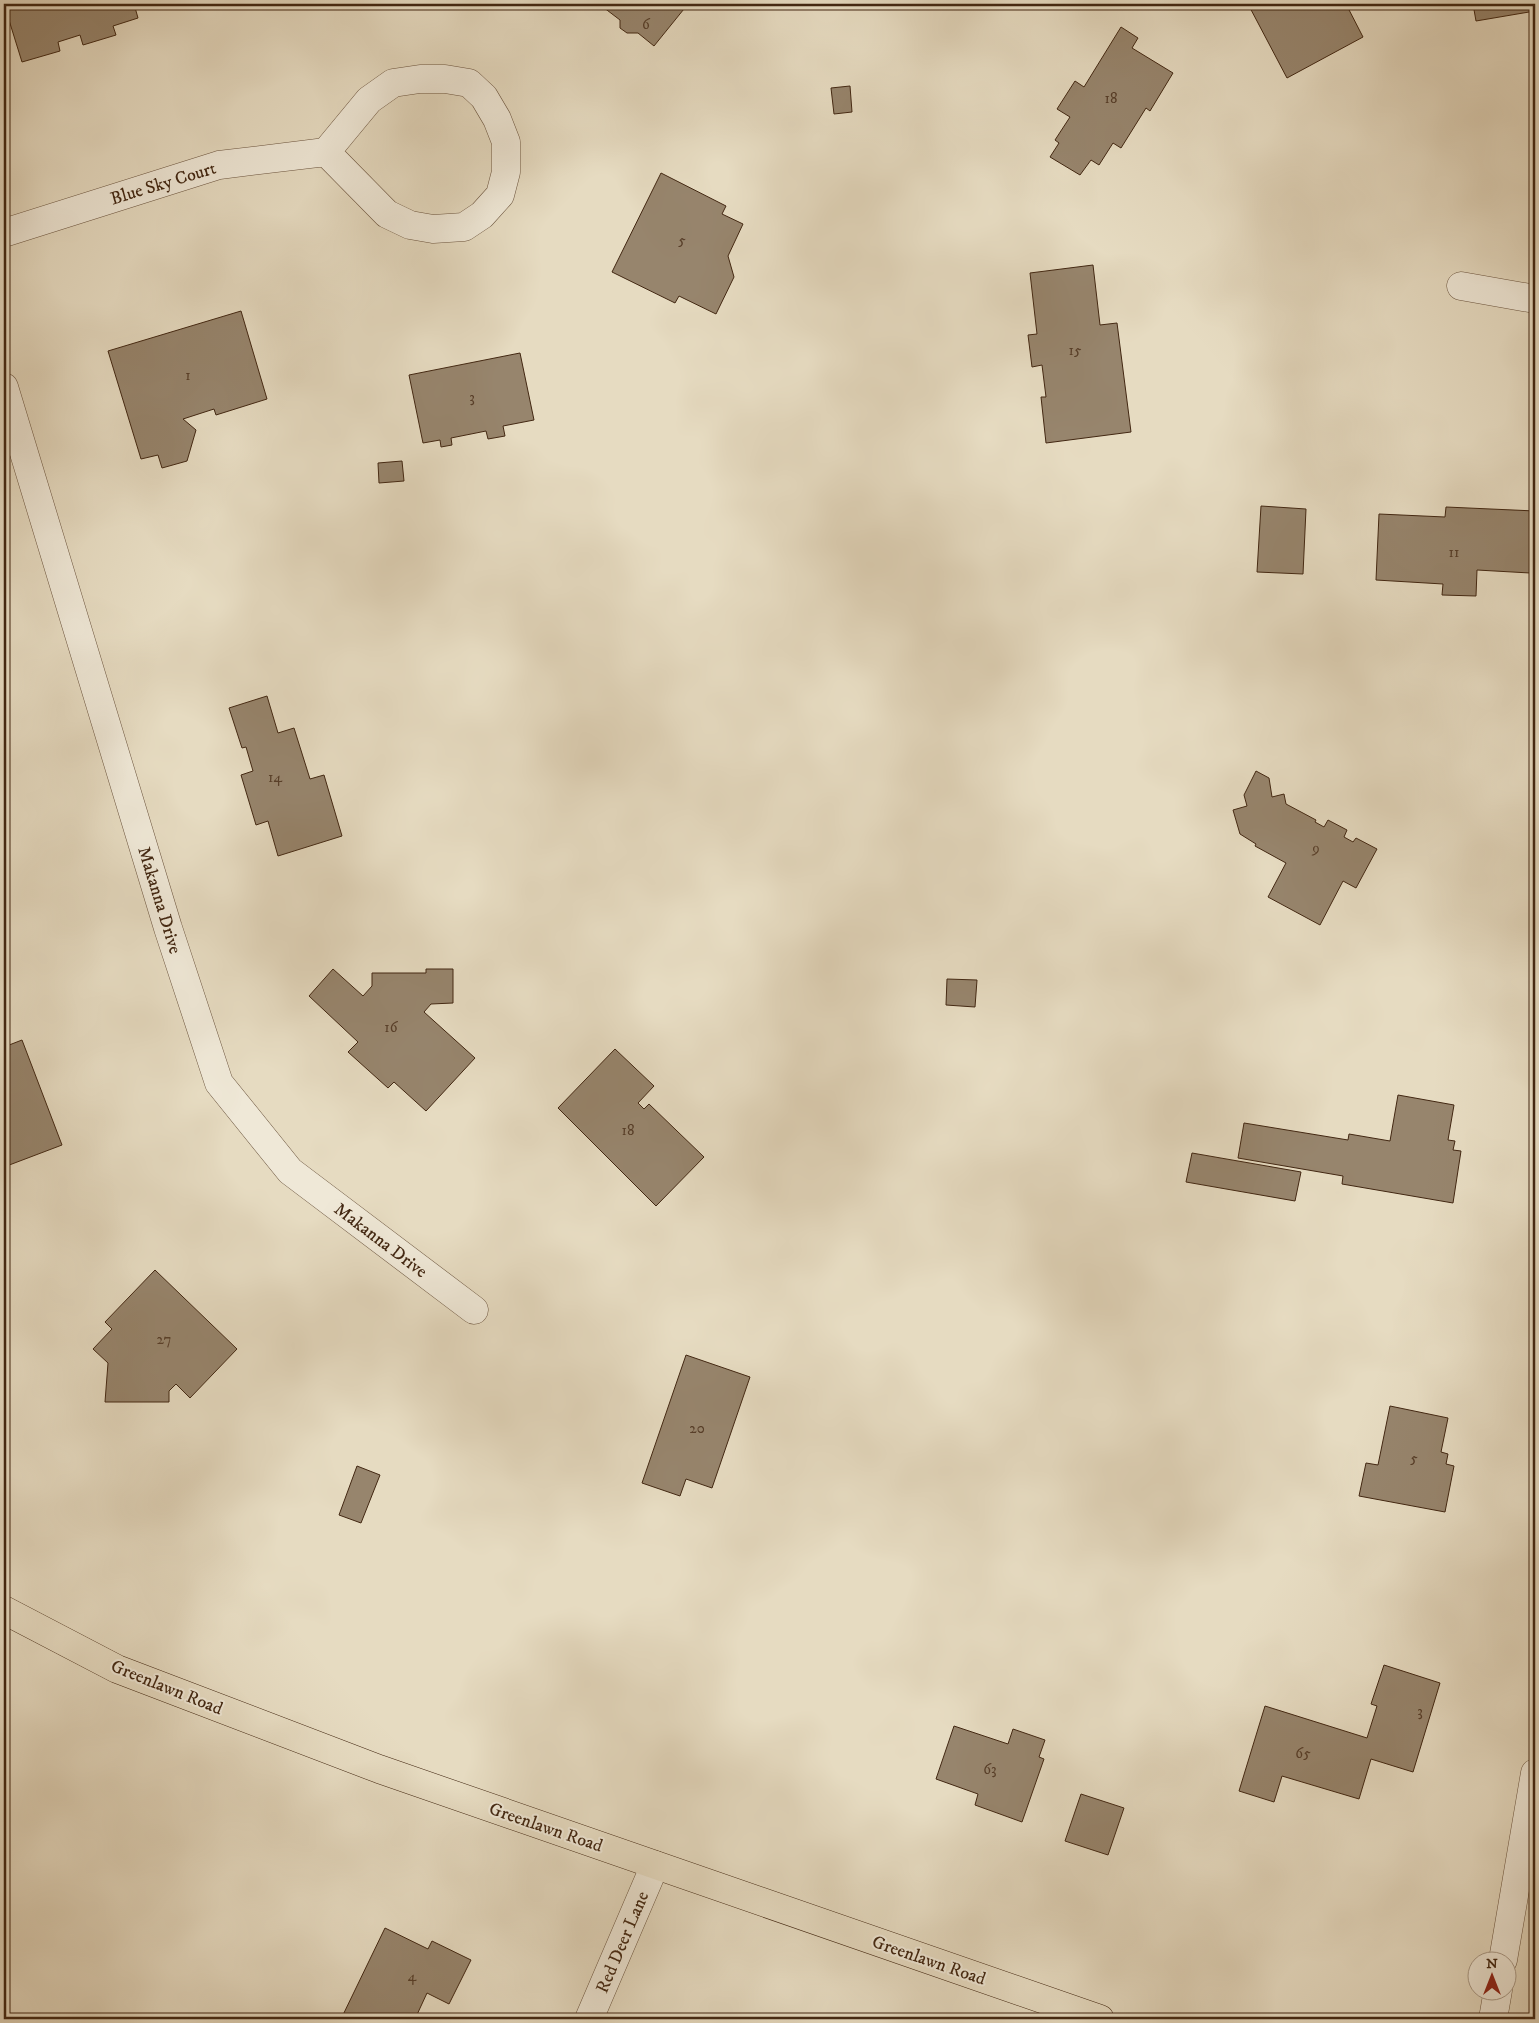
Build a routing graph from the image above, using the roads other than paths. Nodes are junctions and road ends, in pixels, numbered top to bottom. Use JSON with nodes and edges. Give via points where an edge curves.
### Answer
{"nodes":[{"id":1,"x":326,"y":152,"type":"junction"},
{"id":2,"x":4,"y":233,"type":"edge"},
{"id":3,"x":1461,"y":286,"type":"dead end"},
{"id":4,"x":1535,"y":299,"type":"edge"},
{"id":5,"x":4,"y":386,"type":"edge"},
{"id":6,"x":474,"y":1310,"type":"dead end"},
{"id":7,"x":4,"y":1610,"type":"edge"},
{"id":8,"x":1535,"y":1773,"type":"edge"},
{"id":9,"x":655,"y":1865,"type":"junction"},
{"id":10,"x":1505,"y":1950,"type":"edge"},
{"id":11,"x":1496,"y":2000,"type":"edge"},
{"id":12,"x":589,"y":2019,"type":"edge"},
{"id":13,"x":1100,"y":2019,"type":"edge"},
{"id":14,"x":1493,"y":2019,"type":"edge"}],
"edges":[{"from":1,"to":1,"type":"street","via":[[387,214],[410,225],[432,229],[464,227],[482,215],[500,195],[506,172],[506,142],[484,97],[469,83],[445,79],[394,83],[369,100]]},
{"from":1,"to":2,"type":"street","name":"Blue Sky Court","via":[[220,164]]},
{"from":3,"to":4,"type":"street"},
{"from":5,"to":6,"type":"street","name":"Makanna Drive","via":[[168,928],[220,1083],[290,1171]]},
{"from":7,"to":9,"type":"main road","name":"Greenlawn Road","via":[[117,1669],[379,1770]]},
{"from":8,"to":10,"type":"street"},
{"from":9,"to":12,"type":"street","name":"Red Deer Lane"},
{"from":9,"to":13,"type":"main road","name":"Greenlawn Road"},
{"from":11,"to":14,"type":"street"}]}
